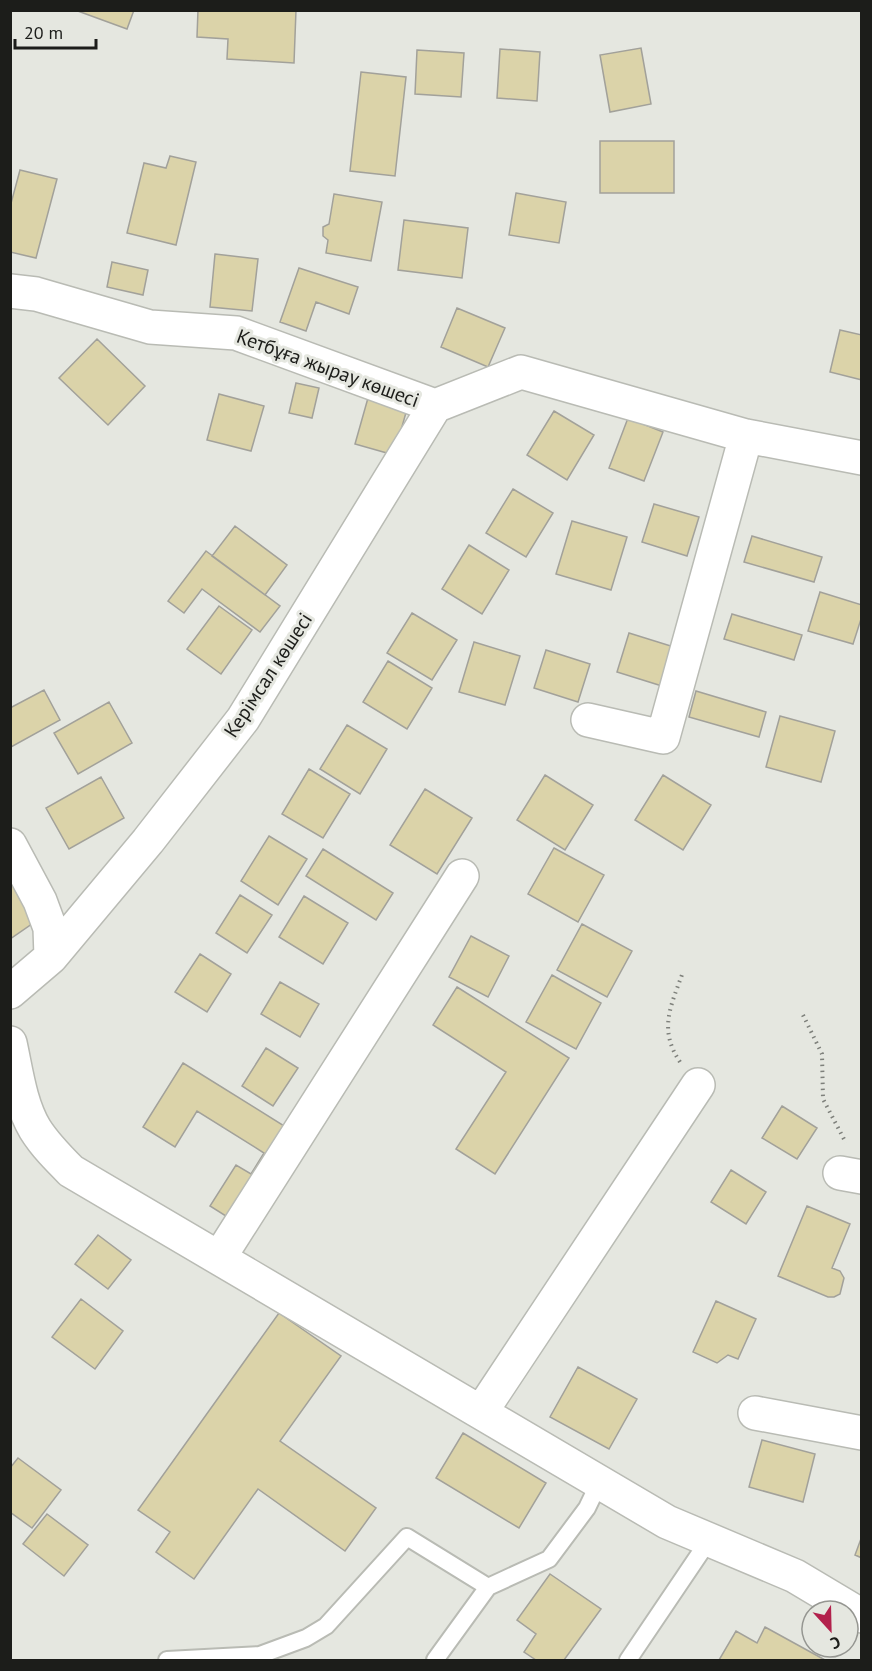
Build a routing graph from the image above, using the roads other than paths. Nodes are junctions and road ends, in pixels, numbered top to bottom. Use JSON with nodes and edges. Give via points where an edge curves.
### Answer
{"nodes":[{"id":1,"x":10,"y":291,"type":"edge"},
{"id":2,"x":435,"y":406,"type":"junction"},
{"id":3,"x":746,"y":436,"type":"junction"},
{"id":4,"x":861,"y":458,"type":"edge"},
{"id":5,"x":588,"y":720,"type":"dead end"},
{"id":6,"x":10,"y":845,"type":"edge"},
{"id":7,"x":462,"y":876,"type":"dead end"},
{"id":8,"x":51,"y":957,"type":"junction"},
{"id":9,"x":10,"y":992,"type":"edge"},
{"id":10,"x":10,"y":1043,"type":"edge"},
{"id":11,"x":698,"y":1085,"type":"road end"},
{"id":12,"x":219,"y":1258,"type":"junction"},
{"id":13,"x":480,"y":1412,"type":"junction"},
{"id":14,"x":755,"y":1413,"type":"dead end"},
{"id":15,"x":861,"y":1433,"type":"edge"},
{"id":16,"x":599,"y":1483,"type":"junction"},
{"id":17,"x":709,"y":1540,"type":"junction"},
{"id":18,"x":488,"y":1587,"type":"junction"},
{"id":19,"x":861,"y":1616,"type":"edge"},
{"id":20,"x":167,"y":1660,"type":"edge"},
{"id":21,"x":435,"y":1660,"type":"edge"},
{"id":22,"x":628,"y":1660,"type":"edge"}],
"edges":[{"from":1,"to":2,"type":"street","name":"Кетбұға жырау көшесі","via":[[36,294],[150,327],[236,333]]},
{"from":2,"to":3,"type":"street","via":[[521,372]]},
{"from":2,"to":8,"type":"street","name":"Керімсал көшесі","via":[[243,719]]},
{"from":3,"to":4,"type":"street"},
{"from":3,"to":5,"type":"street","via":[[663,737]]},
{"from":6,"to":8,"type":"street","via":[[50,928]]},
{"from":7,"to":12,"type":"street"},
{"from":8,"to":9,"type":"street","name":"Керімсал көшесі"},
{"from":10,"to":12,"type":"street","via":[[34,1127],[71,1171]]},
{"from":11,"to":13,"type":"street"},
{"from":12,"to":13,"type":"street"},
{"from":13,"to":16,"type":"street"},
{"from":14,"to":15,"type":"street"},
{"from":16,"to":17,"type":"street","via":[[666,1522]]},
{"from":16,"to":18,"type":"lane","via":[[587,1508],[549,1559]]},
{"from":17,"to":19,"type":"street","via":[[795,1576]]},
{"from":17,"to":22,"type":"lane"},
{"from":18,"to":20,"type":"lane","via":[[407,1537],[326,1626],[306,1638],[260,1655]]},
{"from":18,"to":21,"type":"lane"}]}
